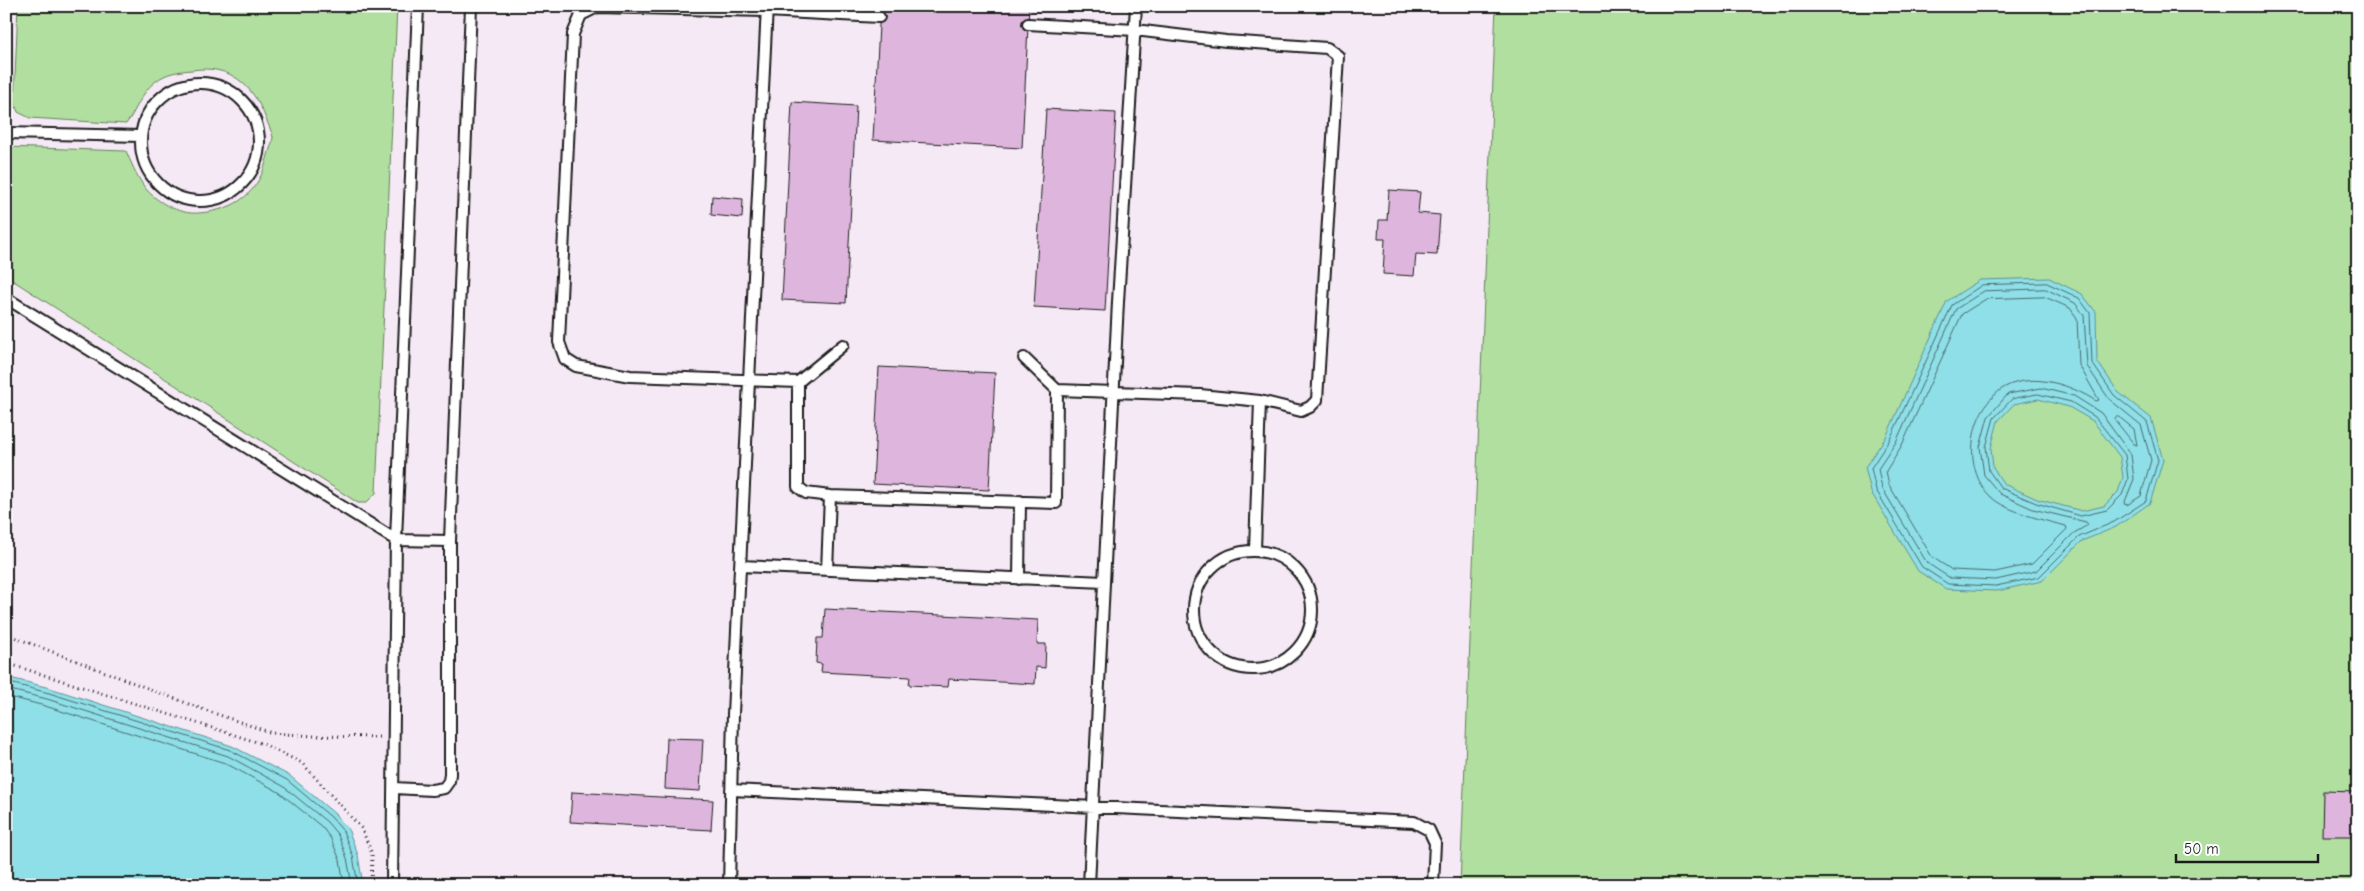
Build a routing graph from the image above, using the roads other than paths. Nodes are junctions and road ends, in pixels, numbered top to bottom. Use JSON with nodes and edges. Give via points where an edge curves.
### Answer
{"nodes":[{"id":1,"x":418,"y":6,"type":"edge"},
{"id":2,"x":471,"y":6,"type":"edge"},
{"id":3,"x":1136,"y":6,"type":"edge"},
{"id":4,"x":766,"y":8,"type":"edge"},
{"id":5,"x":879,"y":17,"type":"dead end"},
{"id":6,"x":1028,"y":24,"type":"dead end"},
{"id":7,"x":1135,"y":30,"type":"junction"},
{"id":8,"x":6,"y":133,"type":"edge"},
{"id":9,"x":141,"y":136,"type":"junction"},
{"id":10,"x":6,"y":298,"type":"edge"},
{"id":11,"x":843,"y":345,"type":"dead end"},
{"id":12,"x":1024,"y":358,"type":"dead end"},
{"id":13,"x":748,"y":379,"type":"junction"},
{"id":14,"x":798,"y":382,"type":"junction"},
{"id":15,"x":1057,"y":390,"type":"junction"},
{"id":16,"x":1114,"y":393,"type":"junction"},
{"id":17,"x":1260,"y":401,"type":"junction"},
{"id":18,"x":830,"y":496,"type":"junction"},
{"id":19,"x":1020,"y":502,"type":"junction"},
{"id":20,"x":396,"y":540,"type":"junction"},
{"id":21,"x":450,"y":541,"type":"junction"},
{"id":22,"x":1255,"y":550,"type":"junction"},
{"id":23,"x":740,"y":566,"type":"junction"},
{"id":24,"x":827,"y":570,"type":"junction"},
{"id":25,"x":1019,"y":579,"type":"junction"},
{"id":26,"x":1104,"y":582,"type":"junction"},
{"id":27,"x":394,"y":788,"type":"junction"},
{"id":28,"x":731,"y":790,"type":"junction"},
{"id":29,"x":1093,"y":807,"type":"junction"},
{"id":30,"x":392,"y":885,"type":"edge"},
{"id":31,"x":729,"y":885,"type":"edge"},
{"id":32,"x":1089,"y":885,"type":"edge"},
{"id":33,"x":1433,"y":885,"type":"edge"}],
"edges":[{"from":1,"to":20,"type":"lane"},
{"from":2,"to":21,"type":"lane"},
{"from":3,"to":7,"type":"lane"},
{"from":4,"to":5,"type":"lane"},
{"from":4,"to":13,"type":"lane"},
{"from":4,"to":13,"type":"lane","via":[[597,7],[581,15],[573,34],[559,342],[565,358],[576,366],[630,376]]},
{"from":6,"to":7,"type":"lane"},
{"from":7,"to":16,"type":"lane"},
{"from":7,"to":17,"type":"lane","via":[[1327,48],[1338,56],[1317,400],[1310,408],[1301,411]]},
{"from":8,"to":9,"type":"lane"},
{"from":9,"to":9,"type":"lane","via":[[146,117],[157,101],[172,89],[191,83],[210,83],[229,90],[244,102],[254,118],[259,138],[257,157],[249,175],[236,189],[219,198],[199,201],[180,198],[163,188],[150,174],[142,156]]},
{"from":10,"to":20,"type":"lane"},
{"from":11,"to":14,"type":"lane"},
{"from":12,"to":15,"type":"lane"},
{"from":13,"to":14,"type":"lane"},
{"from":13,"to":23,"type":"lane"},
{"from":14,"to":18,"type":"lane","via":[[798,487],[806,493]]},
{"from":15,"to":16,"type":"lane"},
{"from":15,"to":19,"type":"lane","via":[[1057,501],[1053,504]]},
{"from":16,"to":17,"type":"lane","via":[[1200,395]]},
{"from":16,"to":26,"type":"lane"},
{"from":17,"to":22,"type":"lane"},
{"from":18,"to":19,"type":"lane"},
{"from":18,"to":24,"type":"lane"},
{"from":19,"to":25,"type":"lane"},
{"from":20,"to":21,"type":"lane"},
{"from":20,"to":27,"type":"lane"},
{"from":21,"to":27,"type":"lane","via":[[449,782],[444,788],[432,790]]},
{"from":22,"to":22,"type":"lane","via":[[1276,554],[1295,567],[1308,584],[1313,606],[1310,628],[1300,647],[1284,662],[1263,669],[1241,669],[1221,660],[1205,645],[1196,625],[1194,603],[1200,582],[1214,565],[1233,554]]},
{"from":23,"to":24,"type":"lane"},
{"from":23,"to":28,"type":"lane"},
{"from":24,"to":25,"type":"lane"},
{"from":25,"to":26,"type":"lane"},
{"from":26,"to":29,"type":"lane"},
{"from":27,"to":30,"type":"lane"},
{"from":28,"to":29,"type":"lane"},
{"from":28,"to":31,"type":"lane"},
{"from":29,"to":32,"type":"lane"},
{"from":29,"to":33,"type":"lane","via":[[1414,822],[1428,830],[1435,843]]}]}
